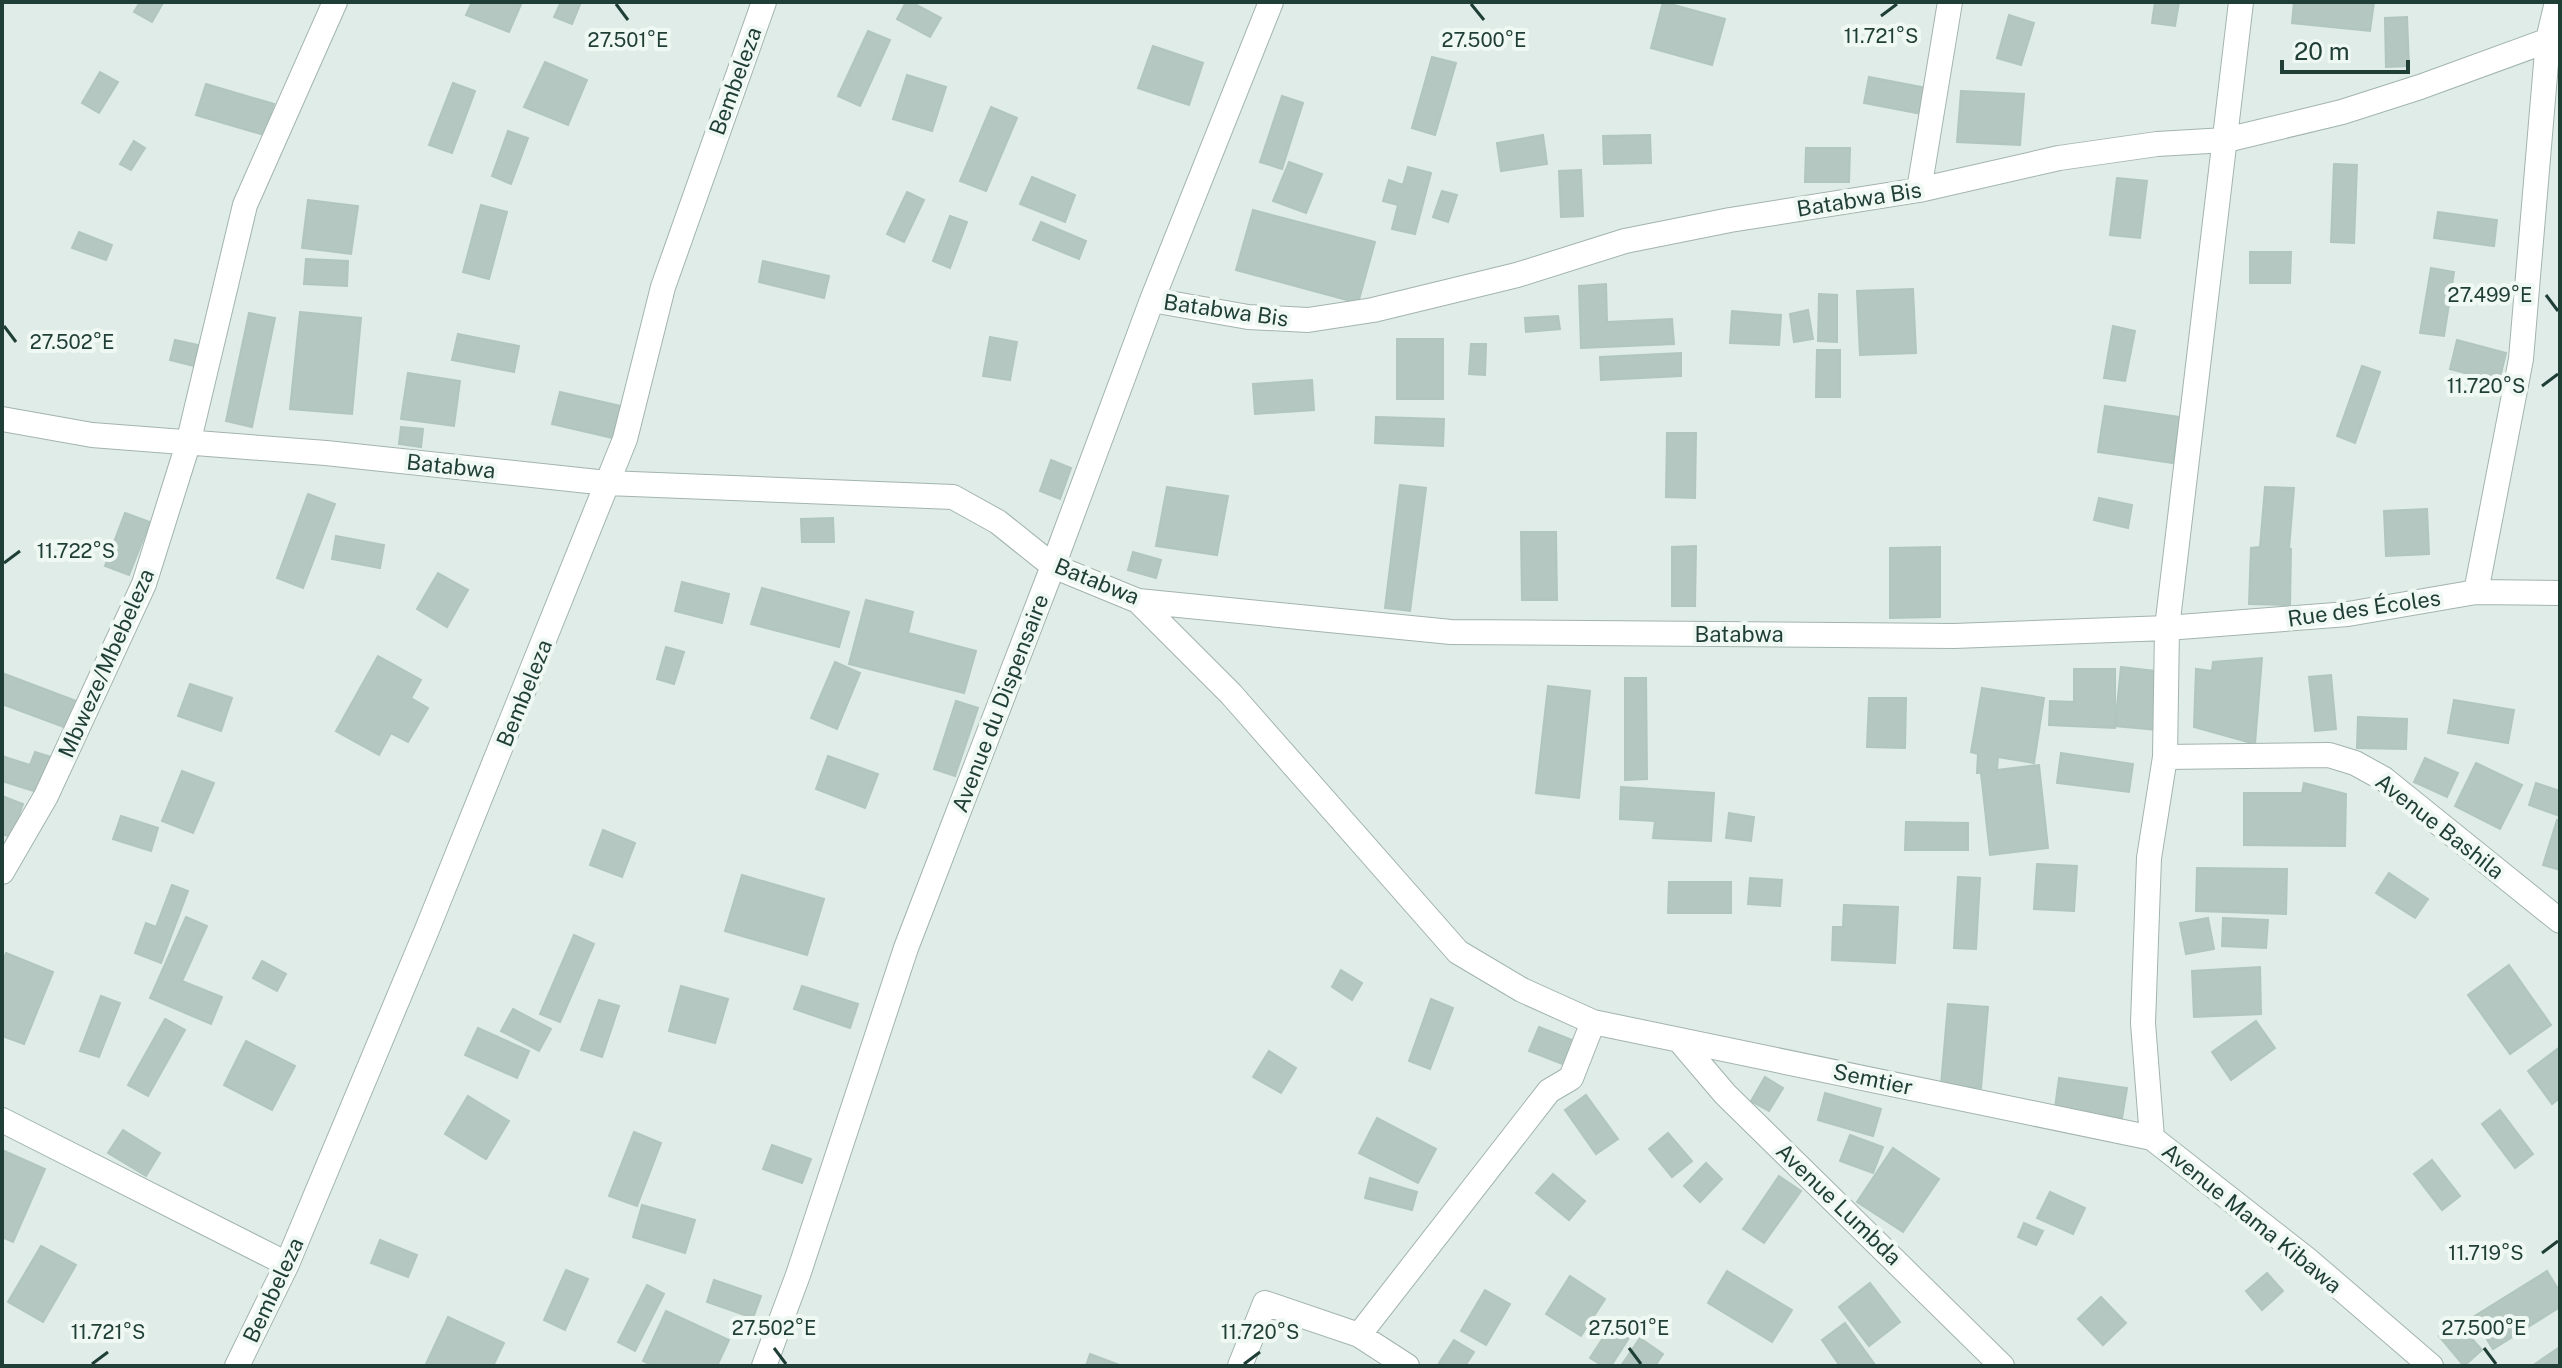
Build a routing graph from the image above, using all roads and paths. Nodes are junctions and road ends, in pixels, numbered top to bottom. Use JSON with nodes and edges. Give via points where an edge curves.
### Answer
{"nodes":[{"id":1,"x":335,"y":2,"type":"edge"},
{"id":2,"x":764,"y":2,"type":"edge"},
{"id":3,"x":1271,"y":2,"type":"edge"},
{"id":4,"x":1950,"y":2,"type":"edge"},
{"id":5,"x":2241,"y":2,"type":"edge"},
{"id":6,"x":2557,"y":2,"type":"edge"},
{"id":7,"x":2554,"y":38,"type":"edge"},
{"id":8,"x":2226,"y":140,"type":"junction"},
{"id":9,"x":1919,"y":190,"type":"junction"},
{"id":10,"x":1152,"y":300,"type":"junction"},
{"id":11,"x":2,"y":419,"type":"edge"},
{"id":12,"x":188,"y":444,"type":"junction"},
{"id":13,"x":607,"y":483,"type":"junction"},
{"id":14,"x":1053,"y":566,"type":"junction"},
{"id":15,"x":2476,"y":592,"type":"junction"},
{"id":16,"x":2560,"y":593,"type":"edge"},
{"id":17,"x":1138,"y":601,"type":"junction"},
{"id":18,"x":2167,"y":628,"type":"junction"},
{"id":19,"x":2165,"y":757,"type":"junction"},
{"id":20,"x":2,"y":872,"type":"edge"},
{"id":21,"x":2560,"y":921,"type":"edge"},
{"id":22,"x":1593,"y":1022,"type":"junction"},
{"id":23,"x":1679,"y":1040,"type":"junction"},
{"id":24,"x":2,"y":1120,"type":"edge"},
{"id":25,"x":2152,"y":1138,"type":"junction"},
{"id":26,"x":287,"y":1264,"type":"junction"},
{"id":27,"x":1359,"y":1335,"type":"junction"},
{"id":28,"x":237,"y":1366,"type":"edge"},
{"id":29,"x":764,"y":1366,"type":"edge"},
{"id":30,"x":1240,"y":1366,"type":"edge"},
{"id":31,"x":1407,"y":1366,"type":"edge"},
{"id":32,"x":2002,"y":1366,"type":"edge"},
{"id":33,"x":2431,"y":1366,"type":"edge"}],
"edges":[{"from":1,"to":12,"type":"street","name":"Mbweze/Mbebeleza","via":[[245,205]]},
{"from":2,"to":13,"type":"street","name":"Bembeleza","via":[[663,287],[625,439]]},
{"from":3,"to":10,"type":"street","name":"Avenue du Dispensaire"},
{"from":4,"to":9,"type":"street"},
{"from":5,"to":8,"type":"street","name":"Avenue Mama Kibawa"},
{"from":6,"to":7,"type":"street"},
{"from":7,"to":8,"type":"street","name":"Batabwa Bis","via":[[2342,112]]},
{"from":7,"to":15,"type":"street","via":[[2521,359]]},
{"from":8,"to":9,"type":"street","name":"Batabwa Bis","via":[[2059,158]]},
{"from":8,"to":18,"type":"street","name":"Avenue Mama Kibawa"},
{"from":9,"to":10,"type":"street","name":"Batabwa Bis","via":[[1625,241],[1503,278],[1308,320],[1248,317]]},
{"from":10,"to":14,"type":"street","name":"Avenue du Dispensaire"},
{"from":11,"to":12,"type":"street","name":"Batabwa"},
{"from":12,"to":13,"type":"street","name":"Batabwa"},
{"from":12,"to":20,"type":"street","name":"Mbweze/Mbebeleza","via":[[144,584],[46,796]]},
{"from":13,"to":14,"type":"street","name":"Batabwa","via":[[953,497],[998,522]]},
{"from":13,"to":26,"type":"street","name":"Bembeleza"},
{"from":14,"to":17,"type":"street","name":"Batabwa"},
{"from":14,"to":29,"type":"street","name":"Avenue du Dispensaire","via":[[906,948]]},
{"from":15,"to":16,"type":"street","name":"Rue des Écoles"},
{"from":15,"to":18,"type":"street","name":"Rue des Écoles","via":[[2348,614]]},
{"from":17,"to":18,"type":"street","name":"Batabwa","via":[[1451,632],[1954,636]]},
{"from":17,"to":22,"type":"street","name":"Semtier","via":[[1231,694],[1458,952],[1522,990]]},
{"from":18,"to":19,"type":"street","name":"Avenue Mama Kibawa"},
{"from":19,"to":21,"type":"street","name":"Avenue Bashila","via":[[2329,755],[2355,763],[2384,779]]},
{"from":19,"to":25,"type":"street","name":"Avenue Mama Kibawa","via":[[2149,858],[2143,1023]]},
{"from":22,"to":23,"type":"street","name":"Semtier"},
{"from":22,"to":27,"type":"street","via":[[1571,1078],[1549,1091]]},
{"from":23,"to":25,"type":"street","name":"Semtier"},
{"from":23,"to":32,"type":"street","name":"Avenue Lumbda","via":[[1725,1094]]},
{"from":24,"to":26,"type":"street"},
{"from":25,"to":33,"type":"street","name":"Avenue Mama Kibawa","via":[[2309,1261]]},
{"from":26,"to":28,"type":"street","name":"Bembeleza"},
{"from":27,"to":30,"type":"street","via":[[1265,1303]]},
{"from":27,"to":31,"type":"street"}]}
